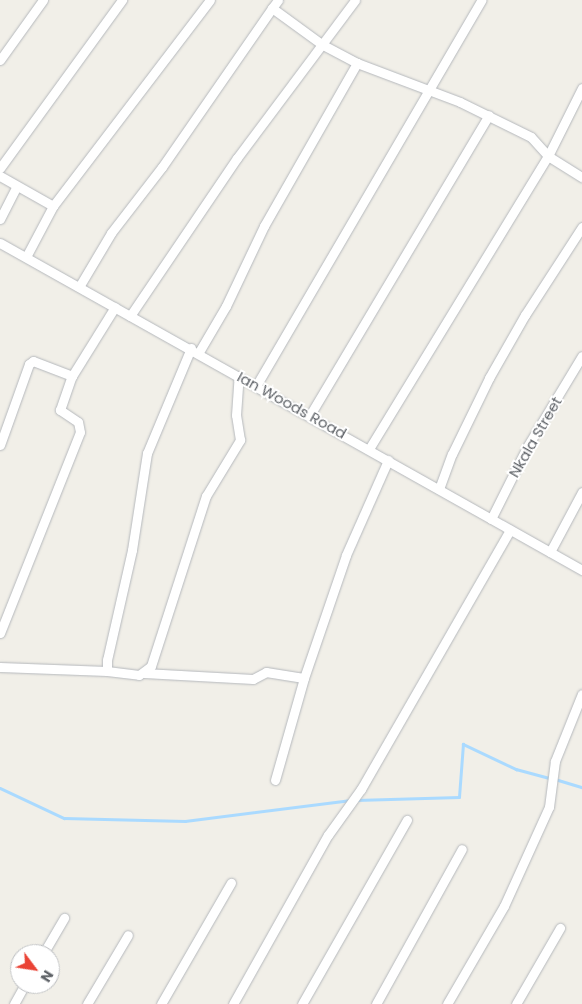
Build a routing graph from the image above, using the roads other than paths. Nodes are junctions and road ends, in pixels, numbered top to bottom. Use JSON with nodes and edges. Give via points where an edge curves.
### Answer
{"nodes":[{"id":1,"x":43,"y":0,"type":"edge"},
{"id":2,"x":122,"y":0,"type":"edge"},
{"id":3,"x":210,"y":0,"type":"edge"},
{"id":4,"x":278,"y":0,"type":"edge"},
{"id":5,"x":356,"y":0,"type":"edge"},
{"id":6,"x":482,"y":0,"type":"edge"},
{"id":7,"x":272,"y":8,"type":"junction"},
{"id":8,"x":323,"y":45,"type":"junction"},
{"id":9,"x":0,"y":60,"type":"edge"},
{"id":10,"x":357,"y":63,"type":"junction"},
{"id":11,"x":582,"y":88,"type":"edge"},
{"id":12,"x":430,"y":91,"type":"junction"},
{"id":13,"x":489,"y":115,"type":"junction"},
{"id":14,"x":548,"y":156,"type":"junction"},
{"id":15,"x":0,"y":168,"type":"edge"},
{"id":16,"x":0,"y":176,"type":"edge"},
{"id":17,"x":582,"y":177,"type":"edge"},
{"id":18,"x":18,"y":186,"type":"junction"},
{"id":19,"x":54,"y":206,"type":"junction"},
{"id":20,"x":0,"y":219,"type":"edge"},
{"id":21,"x":582,"y":227,"type":"edge"},
{"id":22,"x":0,"y":242,"type":"edge"},
{"id":23,"x":26,"y":257,"type":"junction"},
{"id":24,"x":78,"y":287,"type":"junction"},
{"id":25,"x":114,"y":307,"type":"junction"},
{"id":26,"x":130,"y":316,"type":"junction"},
{"id":27,"x":195,"y":350,"type":"junction"},
{"id":28,"x":582,"y":356,"type":"edge"},
{"id":29,"x":72,"y":376,"type":"junction"},
{"id":30,"x":239,"y":376,"type":"junction"},
{"id":31,"x":256,"y":386,"type":"junction"},
{"id":32,"x":310,"y":415,"type":"junction"},
{"id":33,"x":0,"y":445,"type":"edge"},
{"id":34,"x":369,"y":449,"type":"junction"},
{"id":35,"x":388,"y":460,"type":"junction"},
{"id":36,"x":440,"y":489,"type":"junction"},
{"id":37,"x":582,"y":492,"type":"edge"},
{"id":38,"x":491,"y":519,"type":"junction"},
{"id":39,"x":510,"y":530,"type":"junction"},
{"id":40,"x":550,"y":552,"type":"junction"},
{"id":41,"x":582,"y":570,"type":"edge"},
{"id":42,"x":0,"y":633,"type":"edge"},
{"id":43,"x":0,"y":666,"type":"edge"},
{"id":44,"x":107,"y":671,"type":"junction"},
{"id":45,"x":144,"y":673,"type":"junction"},
{"id":46,"x":304,"y":678,"type":"junction"},
{"id":47,"x":582,"y":694,"type":"edge"},
{"id":48,"x":275,"y":780,"type":"dead end"},
{"id":49,"x":407,"y":820,"type":"dead end"},
{"id":50,"x":462,"y":849,"type":"dead end"},
{"id":51,"x":232,"y":883,"type":"dead end"},
{"id":52,"x":64,"y":918,"type":"dead end"},
{"id":53,"x":560,"y":928,"type":"dead end"},
{"id":54,"x":128,"y":935,"type":"dead end"},
{"id":55,"x":49,"y":944,"type":"edge"},
{"id":56,"x":87,"y":1004,"type":"edge"},
{"id":57,"x":162,"y":1004,"type":"edge"},
{"id":58,"x":233,"y":1004,"type":"edge"},
{"id":59,"x":302,"y":1004,"type":"edge"},
{"id":60,"x":376,"y":1004,"type":"edge"},
{"id":61,"x":447,"y":1004,"type":"edge"},
{"id":62,"x":516,"y":1004,"type":"edge"}],
"edges":[{"from":1,"to":9,"type":"street"},
{"from":2,"to":15,"type":"street"},
{"from":3,"to":19,"type":"street"},
{"from":4,"to":7,"type":"street"},
{"from":5,"to":8,"type":"street"},
{"from":6,"to":12,"type":"street"},
{"from":7,"to":8,"type":"street"},
{"from":7,"to":24,"type":"street","via":[[162,167],[111,233]]},
{"from":8,"to":10,"type":"street"},
{"from":8,"to":26,"type":"street","via":[[237,158]]},
{"from":10,"to":12,"type":"street"},
{"from":10,"to":27,"type":"street","via":[[273,210],[226,306]]},
{"from":11,"to":14,"type":"street"},
{"from":12,"to":13,"type":"street"},
{"from":12,"to":31,"type":"street","via":[[335,246]]},
{"from":13,"to":14,"type":"street","via":[[531,137]]},
{"from":13,"to":32,"type":"street"},
{"from":14,"to":17,"type":"street"},
{"from":14,"to":34,"type":"street"},
{"from":16,"to":18,"type":"street"},
{"from":18,"to":19,"type":"street"},
{"from":18,"to":20,"type":"street"},
{"from":19,"to":23,"type":"street"},
{"from":21,"to":36,"type":"street","via":[[525,315],[490,378],[452,454]]},
{"from":22,"to":23,"type":"street","name":"Ian Woods Road"},
{"from":23,"to":24,"type":"street","name":"Ian Woods Road"},
{"from":24,"to":25,"type":"street","name":"Ian Woods Road"},
{"from":25,"to":26,"type":"street","name":"Ian Woods Road"},
{"from":25,"to":29,"type":"street"},
{"from":26,"to":27,"type":"street","name":"Ian Woods Road"},
{"from":27,"to":30,"type":"street","name":"Ian Woods Road"},
{"from":27,"to":44,"type":"street","via":[[147,453],[132,550],[106,660]]},
{"from":28,"to":38,"type":"street","name":"Nkala Street","via":[[527,447]]},
{"from":29,"to":33,"type":"street","via":[[33,362],[28,364]]},
{"from":29,"to":42,"type":"street","via":[[60,410],[78,422],[80,432]]},
{"from":30,"to":31,"type":"street","name":"Ian Woods Road"},
{"from":30,"to":45,"type":"street","via":[[236,414],[240,440],[206,496],[151,666]]},
{"from":31,"to":32,"type":"street","name":"Ian Woods Road"},
{"from":32,"to":34,"type":"street","name":"Ian Woods Road"},
{"from":34,"to":35,"type":"street","name":"Ian Woods Road"},
{"from":35,"to":36,"type":"street","name":"Ian Woods Road"},
{"from":35,"to":46,"type":"street","via":[[346,555]]},
{"from":36,"to":38,"type":"street","name":"Ian Woods Road"},
{"from":37,"to":40,"type":"street"},
{"from":38,"to":39,"type":"street","name":"Ian Woods Road"},
{"from":39,"to":40,"type":"street","name":"Ian Woods Road"},
{"from":39,"to":58,"type":"street","via":[[366,781],[328,835]]},
{"from":40,"to":41,"type":"street","name":"Ian Woods Road"},
{"from":43,"to":44,"type":"street"},
{"from":44,"to":45,"type":"street"},
{"from":45,"to":46,"type":"street","via":[[253,679],[266,672]]},
{"from":46,"to":48,"type":"street"},
{"from":47,"to":61,"type":"street","via":[[554,761],[548,807],[504,906]]},
{"from":49,"to":59,"type":"street"},
{"from":50,"to":60,"type":"street"},
{"from":51,"to":57,"type":"street"},
{"from":52,"to":55,"type":"street"},
{"from":53,"to":62,"type":"street"},
{"from":54,"to":56,"type":"street"}]}
